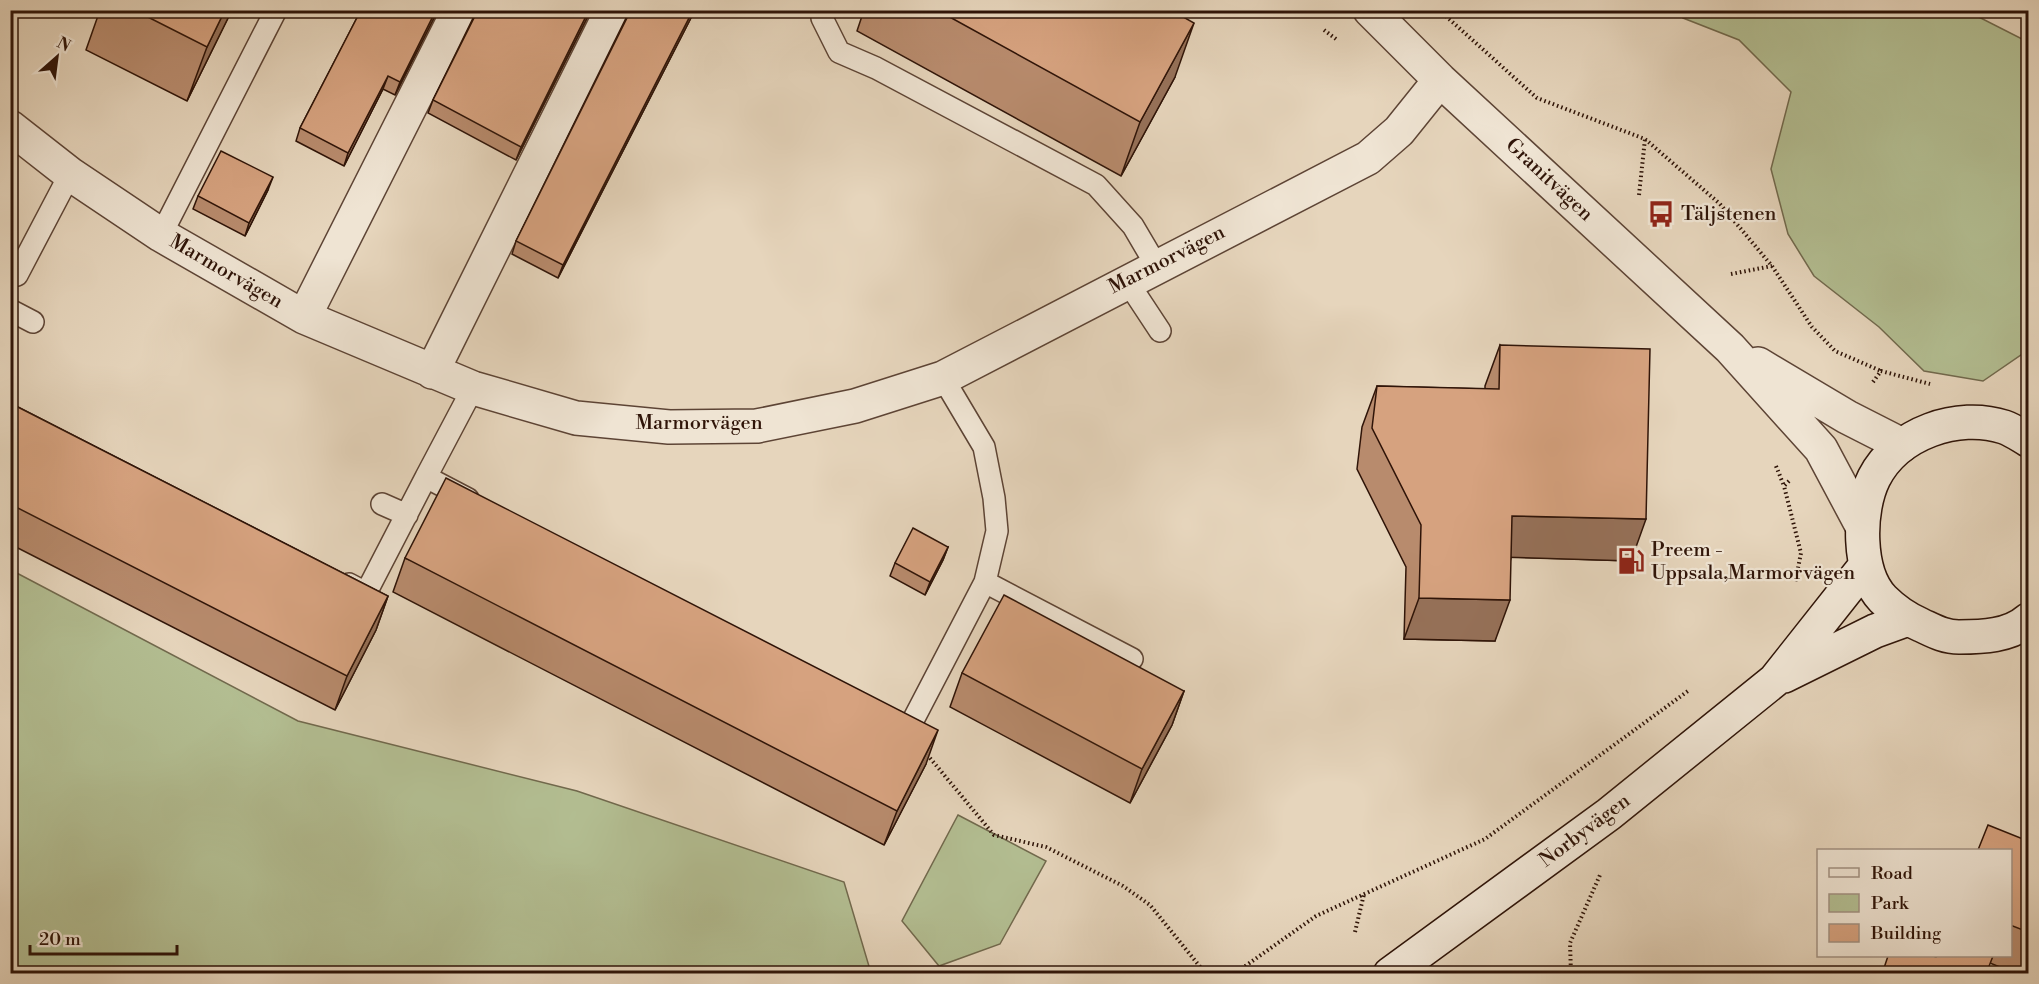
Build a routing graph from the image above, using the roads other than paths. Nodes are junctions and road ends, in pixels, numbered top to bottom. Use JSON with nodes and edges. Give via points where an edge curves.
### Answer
{"nodes":[{"id":1,"x":276,"y":10,"type":"edge"},
{"id":2,"x":459,"y":10,"type":"edge"},
{"id":3,"x":612,"y":10,"type":"edge"},
{"id":4,"x":822,"y":10,"type":"edge"},
{"id":5,"x":1370,"y":10,"type":"edge"},
{"id":6,"x":1440,"y":80,"type":"junction"},
{"id":7,"x":10,"y":127,"type":"edge"},
{"id":8,"x":70,"y":174,"type":"junction"},
{"id":9,"x":161,"y":235,"type":"junction"},
{"id":10,"x":1156,"y":265,"type":"junction"},
{"id":11,"x":13,"y":278,"type":"edge"},
{"id":12,"x":1127,"y":281,"type":"junction"},
{"id":13,"x":10,"y":310,"type":"edge"},
{"id":14,"x":304,"y":317,"type":"junction"},
{"id":15,"x":33,"y":322,"type":"dead end"},
{"id":16,"x":1160,"y":331,"type":"dead end"},
{"id":17,"x":1730,"y":348,"type":"junction"},
{"id":18,"x":432,"y":372,"type":"junction"},
{"id":19,"x":943,"y":378,"type":"junction"},
{"id":20,"x":472,"y":388,"type":"junction"},
{"id":21,"x":2028,"y":440,"type":"edge"},
{"id":22,"x":1902,"y":445,"type":"junction"},
{"id":23,"x":426,"y":477,"type":"junction"},
{"id":24,"x":382,"y":504,"type":"dead end"},
{"id":25,"x":489,"y":510,"type":"edge"},
{"id":26,"x":407,"y":515,"type":"junction"},
{"id":27,"x":1861,"y":524,"type":"junction"},
{"id":28,"x":1866,"y":565,"type":"junction"},
{"id":29,"x":335,"y":577,"type":"edge"},
{"id":30,"x":985,"y":582,"type":"junction"},
{"id":31,"x":1908,"y":620,"type":"junction"},
{"id":32,"x":2028,"y":620,"type":"edge"},
{"id":33,"x":1132,"y":659,"type":"dead end"},
{"id":34,"x":1774,"y":680,"type":"junction"},
{"id":35,"x":877,"y":712,"type":"edge"},
{"id":36,"x":1390,"y":974,"type":"edge"}],
"edges":[{"from":1,"to":9,"type":"lane"},
{"from":2,"to":14,"type":"street"},
{"from":3,"to":18,"type":"street"},
{"from":4,"to":10,"type":"lane","via":[[822,18],[839,52],[1096,185],[1133,226]]},
{"from":5,"to":6,"type":"street","name":"Granitvägen"},
{"from":6,"to":10,"type":"street","name":"Marmorvägen","via":[[1399,131],[1368,158]]},
{"from":6,"to":17,"type":"street","name":"Granitvägen"},
{"from":7,"to":8,"type":"street","name":"Marmorvägen"},
{"from":8,"to":9,"type":"street","name":"Marmorvägen"},
{"from":8,"to":11,"type":"lane"},
{"from":9,"to":14,"type":"street","name":"Marmorvägen"},
{"from":10,"to":12,"type":"street","name":"Marmorvägen"},
{"from":12,"to":16,"type":"lane"},
{"from":12,"to":19,"type":"street","name":"Marmorvägen"},
{"from":13,"to":15,"type":"lane"},
{"from":14,"to":18,"type":"street","name":"Marmorvägen"},
{"from":17,"to":22,"type":"street","name":"Granitvägen"},
{"from":17,"to":27,"type":"street","name":"Granitvägen","via":[[1821,449]]},
{"from":18,"to":20,"type":"street","name":"Marmorvägen"},
{"from":19,"to":20,"type":"street","name":"Marmorvägen","via":[[855,406],[757,426],[669,427],[576,418]]},
{"from":19,"to":30,"type":"lane","via":[[984,447],[997,531]]},
{"from":20,"to":23,"type":"lane"},
{"from":21,"to":22,"type":"street","via":[[2004,427],[1970,422],[1934,427]]},
{"from":22,"to":27,"type":"street","via":[[1875,477]]},
{"from":23,"to":25,"type":"lane"},
{"from":23,"to":26,"type":"lane"},
{"from":24,"to":26,"type":"lane"},
{"from":26,"to":29,"type":"lane","via":[[366,593]]},
{"from":27,"to":28,"type":"street"},
{"from":28,"to":31,"type":"street","via":[[1882,598]]},
{"from":28,"to":34,"type":"street","name":"Norbyvägen"},
{"from":30,"to":33,"type":"lane"},
{"from":30,"to":35,"type":"lane","via":[[909,728]]},
{"from":31,"to":32,"type":"street","via":[[1946,637],[1986,638]]},
{"from":31,"to":34,"type":"street","name":"Norbyvägen","via":[[1875,631]]},
{"from":34,"to":36,"type":"street","name":"Norbyvägen","via":[[1609,814]]}]}
